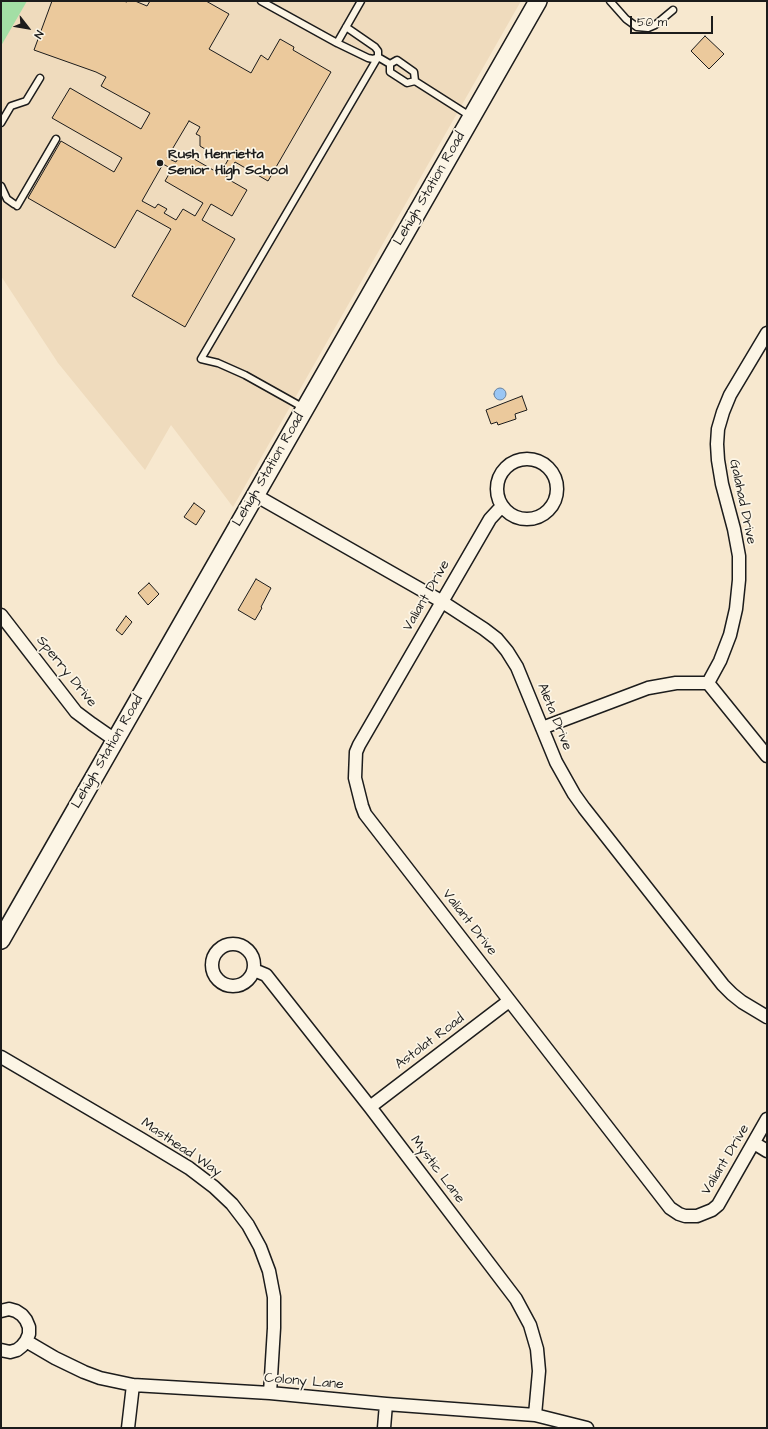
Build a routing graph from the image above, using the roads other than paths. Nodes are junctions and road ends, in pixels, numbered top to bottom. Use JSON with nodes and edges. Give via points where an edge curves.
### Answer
{"nodes":[{"id":1,"x":261,"y":1,"type":"edge"},
{"id":2,"x":362,"y":1,"type":"edge"},
{"id":3,"x":538,"y":1,"type":"edge"},
{"id":4,"x":610,"y":1,"type":"edge"},
{"id":5,"x":673,"y":10,"type":"dead end"},
{"id":6,"x":346,"y":27,"type":"junction"},
{"id":7,"x":337,"y":43,"type":"junction"},
{"id":8,"x":378,"y":57,"type":"junction"},
{"id":9,"x":390,"y":64,"type":"junction"},
{"id":10,"x":40,"y":78,"type":"dead end"},
{"id":11,"x":415,"y":82,"type":"junction"},
{"id":12,"x":472,"y":117,"type":"junction"},
{"id":13,"x":1,"y":124,"type":"edge"},
{"id":14,"x":56,"y":139,"type":"dead end"},
{"id":15,"x":1,"y":186,"type":"edge"},
{"id":16,"x":767,"y":333,"type":"edge"},
{"id":17,"x":304,"y":408,"type":"junction"},
{"id":18,"x":255,"y":495,"type":"junction"},
{"id":19,"x":502,"y":506,"type":"junction"},
{"id":20,"x":441,"y":601,"type":"junction"},
{"id":21,"x":1,"y":615,"type":"edge"},
{"id":22,"x":5,"y":627,"type":"edge"},
{"id":23,"x":708,"y":683,"type":"junction"},
{"id":24,"x":542,"y":728,"type":"junction"},
{"id":25,"x":115,"y":740,"type":"junction"},
{"id":26,"x":767,"y":756,"type":"edge"},
{"id":27,"x":1,"y":940,"type":"edge"},
{"id":28,"x":254,"y":970,"type":"dead end"},
{"id":29,"x":509,"y":1001,"type":"junction"},
{"id":30,"x":767,"y":1017,"type":"edge"},
{"id":31,"x":1,"y":1057,"type":"edge"},
{"id":32,"x":370,"y":1107,"type":"junction"},
{"id":33,"x":767,"y":1119,"type":"edge"},
{"id":34,"x":754,"y":1143,"type":"junction"},
{"id":35,"x":767,"y":1151,"type":"edge"},
{"id":36,"x":1,"y":1311,"type":"edge"},
{"id":37,"x":26,"y":1341,"type":"junction"},
{"id":38,"x":1,"y":1350,"type":"edge"},
{"id":39,"x":133,"y":1385,"type":"junction"},
{"id":40,"x":270,"y":1393,"type":"junction"},
{"id":41,"x":386,"y":1404,"type":"junction"},
{"id":42,"x":535,"y":1415,"type":"junction"},
{"id":43,"x":128,"y":1428,"type":"edge"},
{"id":44,"x":384,"y":1428,"type":"edge"},
{"id":45,"x":587,"y":1428,"type":"edge"}],
"edges":[{"from":1,"to":7,"type":"lane"},
{"from":2,"to":6,"type":"lane"},
{"from":3,"to":12,"type":"main road","name":"Lehigh Station Road"},
{"from":4,"to":5,"type":"lane","via":[[626,20],[637,27],[648,28],[655,25]]},
{"from":6,"to":7,"type":"lane"},
{"from":6,"to":8,"type":"lane","via":[[375,47]]},
{"from":7,"to":8,"type":"lane","via":[[368,58]]},
{"from":8,"to":9,"type":"lane"},
{"from":8,"to":17,"type":"lane","via":[[201,359],[218,363],[245,375]]},
{"from":9,"to":11,"type":"lane","via":[[390,72],[407,83]]},
{"from":9,"to":11,"type":"lane","via":[[397,60],[414,72]]},
{"from":10,"to":13,"type":"lane","via":[[26,101],[11,106]]},
{"from":11,"to":12,"type":"lane"},
{"from":12,"to":17,"type":"main road","name":"Lehigh Station Road"},
{"from":14,"to":15,"type":"lane","via":[[16,205],[7,199]]},
{"from":16,"to":23,"type":"street","name":"Galahad Drive","via":[[730,395],[718,429],[718,460],[739,556],[739,580],[730,635]]},
{"from":17,"to":18,"type":"main road","name":"Lehigh Station Road"},
{"from":18,"to":20,"type":"street","name":"Aleta Drive"},
{"from":18,"to":25,"type":"main road","name":"Lehigh Station Road"},
{"from":19,"to":19,"type":"street","via":[[518,518],[538,518],[546,513],[553,506],[558,487],[550,469],[542,462],[532,459],[513,462],[505,469],[498,482],[498,497]]},
{"from":19,"to":20,"type":"street","name":"Valiant Drive","via":[[490,519]]},
{"from":20,"to":24,"type":"street","name":"Aleta Drive","via":[[484,629],[507,651],[518,667]]},
{"from":20,"to":29,"type":"street","name":"Valiant Drive","via":[[359,745],[354,768],[356,786],[365,814]]},
{"from":21,"to":22,"type":"street","name":"Sperry Drive"},
{"from":22,"to":25,"type":"street","name":"Sperry Drive","via":[[76,712]]},
{"from":23,"to":24,"type":"street","via":[[676,683],[648,688]]},
{"from":23,"to":26,"type":"street"},
{"from":24,"to":30,"type":"street","name":"Aleta Drive","via":[[559,768],[584,808],[723,985],[737,998]]},
{"from":25,"to":27,"type":"main road","name":"Lehigh Station Road"},
{"from":28,"to":32,"type":"street","name":"Mystic Lane","via":[[266,975]]},
{"from":29,"to":32,"type":"street","name":"Astolat Road"},
{"from":29,"to":34,"type":"street","name":"Valiant Drive","via":[[670,1208],[680,1214],[703,1214],[718,1205]]},
{"from":31,"to":40,"type":"street","name":"Masthead Way","via":[[189,1168],[232,1204],[248,1225],[269,1271],[274,1297]]},
{"from":32,"to":42,"type":"street","name":"Mystic Lane","via":[[523,1310],[537,1349],[539,1371]]},
{"from":33,"to":34,"type":"street","name":"Valiant Drive"},
{"from":34,"to":35,"type":"street"},
{"from":36,"to":37,"type":"street","via":[[16,1311],[22,1315],[29,1327]]},
{"from":37,"to":38,"type":"street","via":[[17,1350]]},
{"from":37,"to":39,"type":"street","name":"Colony Lane","via":[[84,1372]]},
{"from":39,"to":40,"type":"street","name":"Colony Lane"},
{"from":39,"to":43,"type":"street"},
{"from":40,"to":41,"type":"street","name":"Colony Lane"},
{"from":41,"to":42,"type":"street","name":"Colony Lane"},
{"from":41,"to":44,"type":"street"},
{"from":42,"to":45,"type":"street","name":"Colony Lane"}]}
